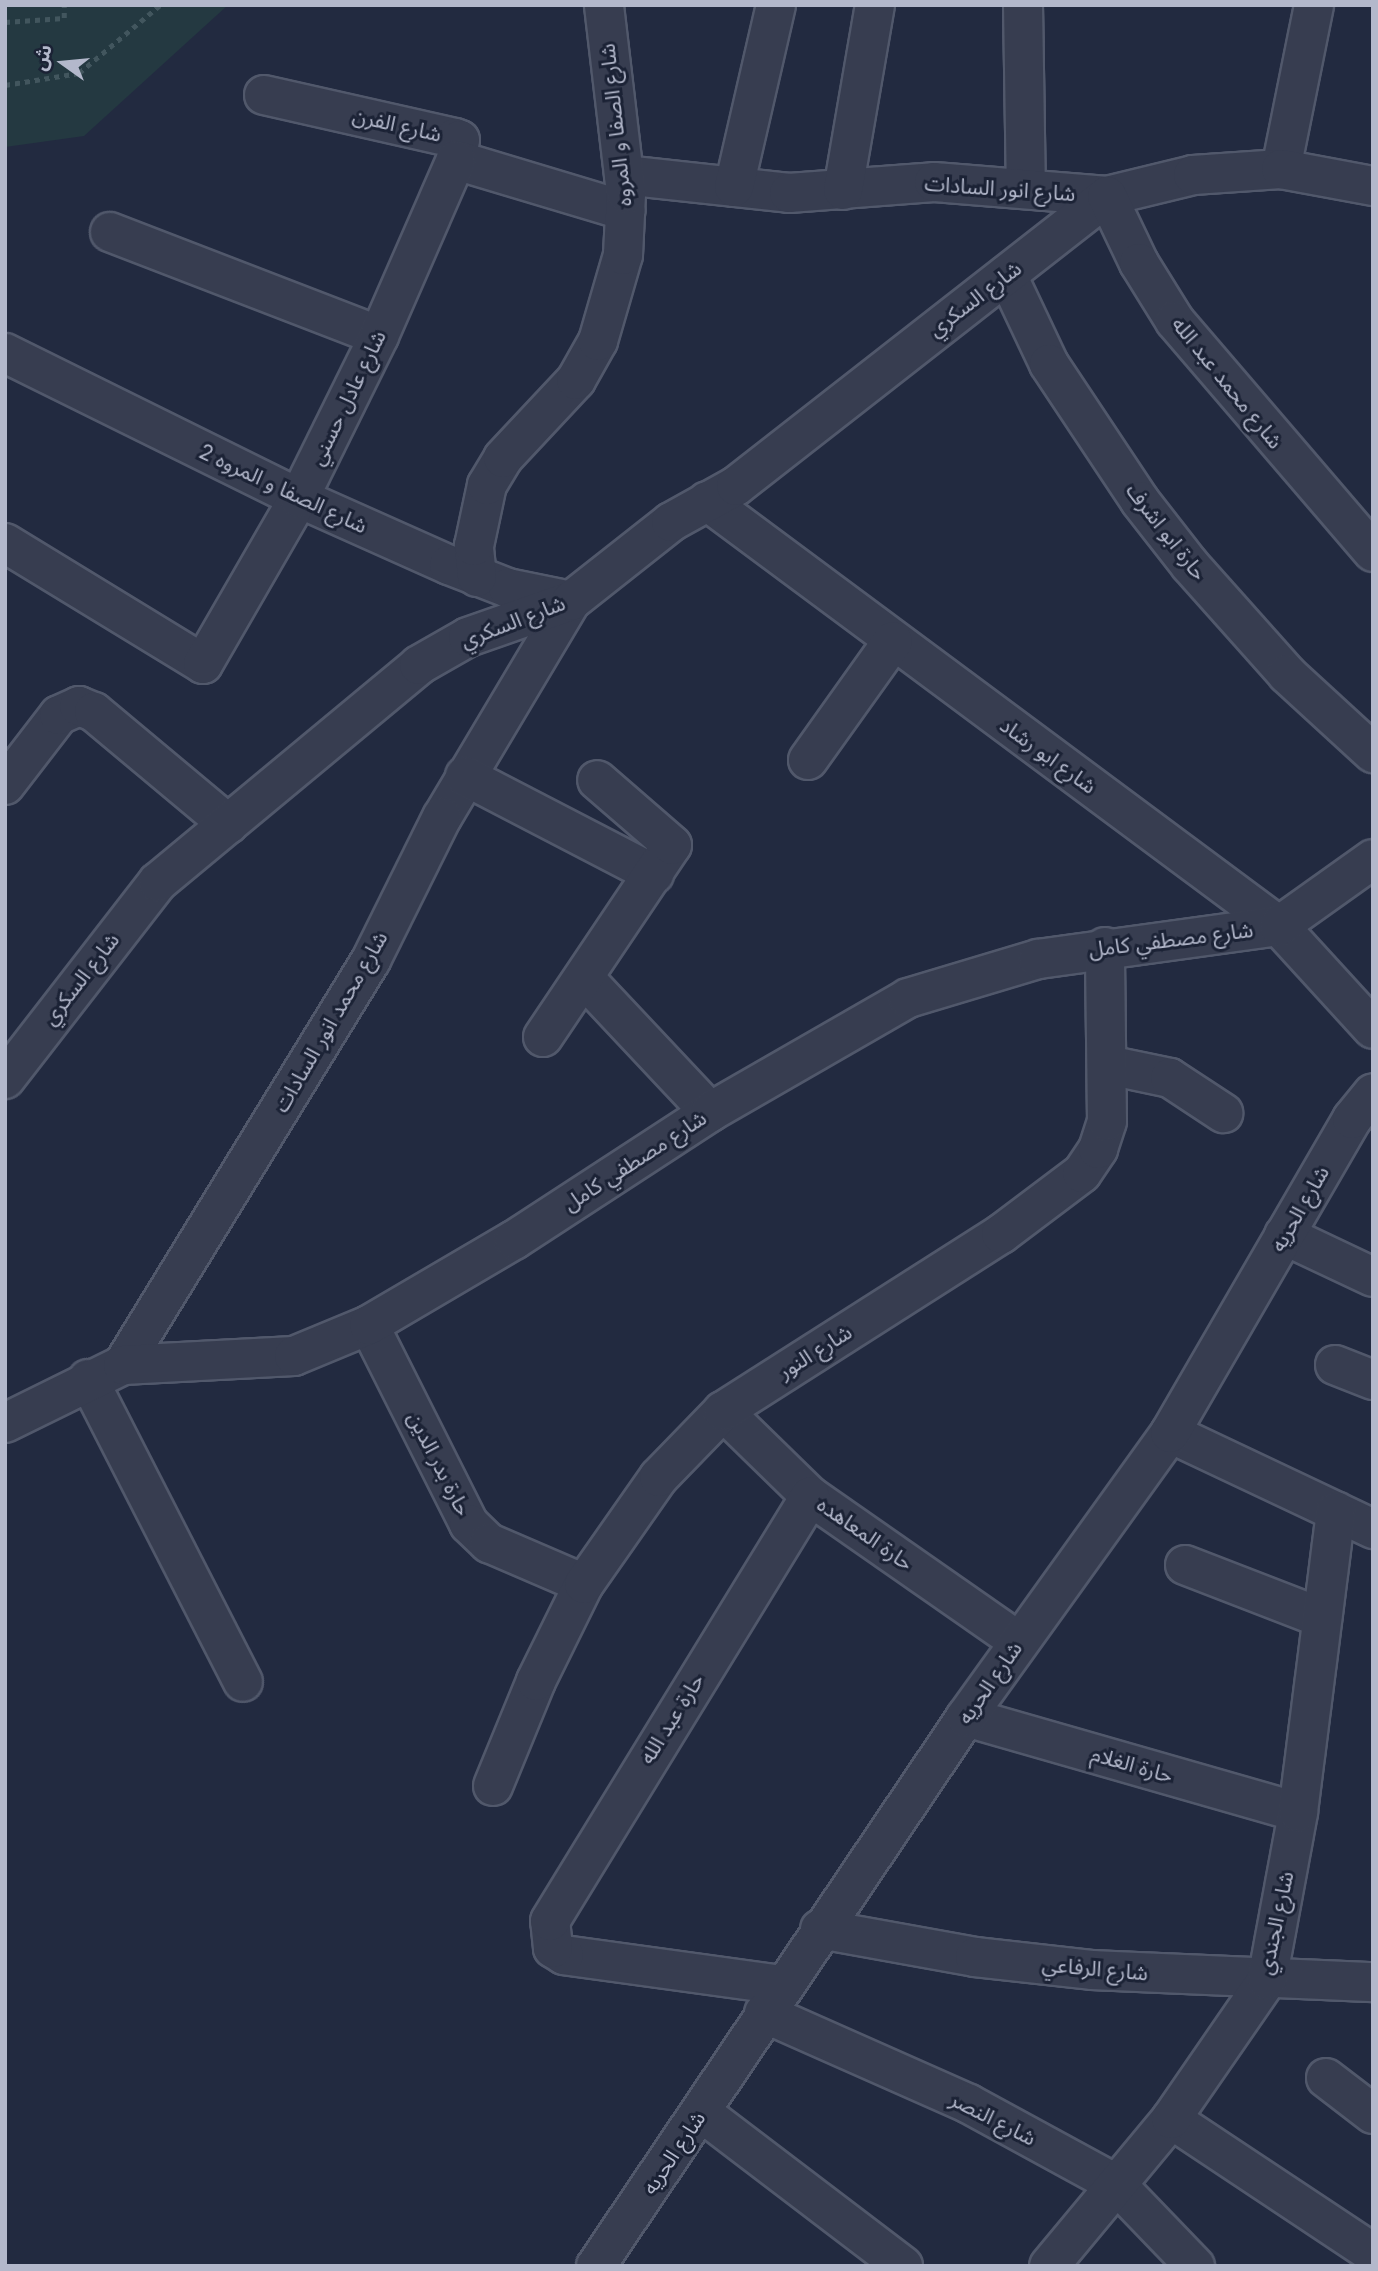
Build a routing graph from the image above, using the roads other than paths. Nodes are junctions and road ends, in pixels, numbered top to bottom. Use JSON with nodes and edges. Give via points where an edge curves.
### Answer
{"nodes":[{"id":1,"x":604,"y":5,"type":"edge"},
{"id":2,"x":776,"y":5,"type":"edge"},
{"id":3,"x":875,"y":5,"type":"edge"},
{"id":4,"x":1023,"y":5,"type":"edge"},
{"id":5,"x":1314,"y":5,"type":"edge"},
{"id":6,"x":264,"y":95,"type":"dead end"},
{"id":7,"x":456,"y":160,"type":"junction"},
{"id":8,"x":1281,"y":169,"type":"junction"},
{"id":9,"x":1373,"y":186,"type":"edge"},
{"id":10,"x":734,"y":187,"type":"junction"},
{"id":11,"x":1026,"y":189,"type":"junction"},
{"id":12,"x":843,"y":190,"type":"junction"},
{"id":13,"x":625,"y":193,"type":"junction"},
{"id":14,"x":1107,"y":196,"type":"junction"},
{"id":15,"x":110,"y":232,"type":"dead end"},
{"id":16,"x":1007,"y":275,"type":"junction"},
{"id":17,"x":379,"y":336,"type":"junction"},
{"id":18,"x":5,"y":353,"type":"edge"},
{"id":19,"x":299,"y":498,"type":"junction"},
{"id":20,"x":707,"y":501,"type":"junction"},
{"id":21,"x":5,"y":543,"type":"edge"},
{"id":22,"x":1373,"y":552,"type":"edge"},
{"id":23,"x":477,"y":577,"type":"junction"},
{"id":24,"x":571,"y":601,"type":"junction"},
{"id":25,"x":893,"y":641,"type":"junction"},
{"id":26,"x":1373,"y":753,"type":"edge"},
{"id":27,"x":808,"y":760,"type":"dead end"},
{"id":28,"x":465,"y":776,"type":"junction"},
{"id":29,"x":597,"y":779,"type":"dead end"},
{"id":30,"x":5,"y":785,"type":"edge"},
{"id":31,"x":228,"y":824,"type":"junction"},
{"id":32,"x":1373,"y":859,"type":"edge"},
{"id":33,"x":654,"y":874,"type":"junction"},
{"id":34,"x":1279,"y":926,"type":"junction"},
{"id":35,"x":1105,"y":947,"type":"junction"},
{"id":36,"x":584,"y":978,"type":"junction"},
{"id":37,"x":1373,"y":1029,"type":"edge"},
{"id":38,"x":543,"y":1037,"type":"dead end"},
{"id":39,"x":1108,"y":1065,"type":"junction"},
{"id":40,"x":5,"y":1079,"type":"edge"},
{"id":41,"x":1373,"y":1093,"type":"edge"},
{"id":42,"x":710,"y":1112,"type":"junction"},
{"id":43,"x":1223,"y":1113,"type":"dead end"},
{"id":44,"x":1284,"y":1235,"type":"junction"},
{"id":45,"x":1373,"y":1277,"type":"edge"},
{"id":46,"x":369,"y":1325,"type":"junction"},
{"id":47,"x":123,"y":1365,"type":"junction"},
{"id":48,"x":1335,"y":1365,"type":"dead end"},
{"id":49,"x":88,"y":1379,"type":"junction"},
{"id":50,"x":1373,"y":1380,"type":"edge"},
{"id":51,"x":723,"y":1411,"type":"junction"},
{"id":52,"x":5,"y":1423,"type":"edge"},
{"id":53,"x":1170,"y":1433,"type":"junction"},
{"id":54,"x":810,"y":1496,"type":"junction"},
{"id":55,"x":1336,"y":1511,"type":"junction"},
{"id":56,"x":1373,"y":1529,"type":"edge"},
{"id":57,"x":1185,"y":1566,"type":"dead end"},
{"id":58,"x":584,"y":1584,"type":"junction"},
{"id":59,"x":1322,"y":1618,"type":"junction"},
{"id":60,"x":1019,"y":1642,"type":"junction"},
{"id":61,"x":243,"y":1682,"type":"dead end"},
{"id":62,"x":966,"y":1717,"type":"junction"},
{"id":63,"x":493,"y":1786,"type":"dead end"},
{"id":64,"x":1298,"y":1812,"type":"junction"},
{"id":65,"x":820,"y":1929,"type":"junction"},
{"id":66,"x":553,"y":1948,"type":"joint"},
{"id":67,"x":1266,"y":1980,"type":"junction"},
{"id":68,"x":1373,"y":1982,"type":"edge"},
{"id":69,"x":773,"y":1999,"type":"junction"},
{"id":70,"x":1326,"y":2078,"type":"dead end"},
{"id":71,"x":701,"y":2112,"type":"junction"},
{"id":72,"x":1373,"y":2114,"type":"edge"},
{"id":73,"x":1171,"y":2119,"type":"junction"},
{"id":74,"x":1116,"y":2184,"type":"junction"},
{"id":75,"x":1373,"y":2253,"type":"edge"},
{"id":76,"x":596,"y":2266,"type":"edge"},
{"id":77,"x":904,"y":2266,"type":"edge"},
{"id":78,"x":1049,"y":2266,"type":"edge"},
{"id":79,"x":1195,"y":2266,"type":"edge"}],
"edges":[{"from":1,"to":13,"type":"street","name":"شارع الصفا و المروه"},
{"from":2,"to":10,"type":"street"},
{"from":3,"to":12,"type":"street"},
{"from":4,"to":11,"type":"street"},
{"from":5,"to":8,"type":"street"},
{"from":6,"to":7,"type":"street","name":"شارع الفرن","via":[[460,140]]},
{"from":7,"to":13,"type":"street","name":"شارع الفرن"},
{"from":7,"to":17,"type":"street","name":"شارع عادل حسني"},
{"from":8,"to":9,"type":"street","name":"شارع انور السادات"},
{"from":8,"to":14,"type":"street","name":"شارع انور السادات","via":[[1193,175]]},
{"from":10,"to":12,"type":"street","name":"شارع انور السادات","via":[[789,193]]},
{"from":10,"to":13,"type":"street","name":"شارع انور السادات"},
{"from":11,"to":12,"type":"street","name":"شارع انور السادات","via":[[934,183]]},
{"from":11,"to":14,"type":"street","name":"شارع انور السادات"},
{"from":13,"to":23,"type":"street","name":"شارع الصفا و المروه","via":[[618,277],[597,341],[576,380],[503,458],[487,485],[474,546]]},
{"from":14,"to":16,"type":"street","name":"شارع السكري"},
{"from":14,"to":22,"type":"street","name":"شارع محمد عبد الله","via":[[1139,263],[1175,321]]},
{"from":15,"to":17,"type":"street"},
{"from":16,"to":20,"type":"street","name":"شارع السكري","via":[[736,486]]},
{"from":16,"to":26,"type":"street","name":"حارة ابو اشرف","via":[[1049,364],[1140,501],[1287,674]]},
{"from":17,"to":19,"type":"street","name":"شارع عادل حسني"},
{"from":18,"to":19,"type":"street","name":"شارع الصفا و المروه 2"},
{"from":19,"to":21,"type":"street","name":"شارع عادل حسني","via":[[203,664]]},
{"from":19,"to":23,"type":"street","name":"شارع الصفا و المروه 2"},
{"from":20,"to":24,"type":"street","name":"شارع السكري","via":[[636,547]]},
{"from":20,"to":25,"type":"street","name":"شارع ابو رشاد"},
{"from":23,"to":24,"type":"street","name":"شارع الصفا و المروه 2"},
{"from":24,"to":28,"type":"street","name":"شارع محمد انور السادات"},
{"from":24,"to":31,"type":"street","name":"شارع السكري","via":[[468,637],[419,666]]},
{"from":25,"to":27,"type":"street"},
{"from":25,"to":34,"type":"street","name":"شارع ابو رشاد"},
{"from":28,"to":33,"type":"street"},
{"from":28,"to":47,"type":"street","name":"شارع محمد انور السادات","via":[[370,960]]},
{"from":29,"to":33,"type":"street","via":[[670,840],[670,850]]},
{"from":30,"to":31,"type":"street","via":[[59,715],[79,706],[94,712]]},
{"from":31,"to":40,"type":"street","name":"شارع السكري","via":[[158,882]]},
{"from":32,"to":34,"type":"street"},
{"from":33,"to":36,"type":"street"},
{"from":34,"to":35,"type":"street","name":"شارع مصطفي كامل"},
{"from":34,"to":37,"type":"street","name":"شارع ابو رشاد"},
{"from":35,"to":39,"type":"street","name":"شارع النور"},
{"from":35,"to":42,"type":"street","name":"شارع مصطفي كامل","via":[[972,976],[908,998]]},
{"from":36,"to":38,"type":"street"},
{"from":36,"to":42,"type":"street"},
{"from":39,"to":43,"type":"street","via":[[1170,1078]]},
{"from":39,"to":51,"type":"street","name":"شارع النور","via":[[1107,1121],[1098,1149],[1082,1174],[1001,1234]]},
{"from":41,"to":44,"type":"street","name":"شارع الحريه","via":[[1352,1119]]},
{"from":42,"to":46,"type":"street","name":"شارع مصطفي كامل","via":[[514,1240]]},
{"from":44,"to":45,"type":"street"},
{"from":44,"to":53,"type":"street","name":"شارع الحريه"},
{"from":46,"to":47,"type":"street","name":"شارع مصطفي كامل","via":[[294,1356]]},
{"from":46,"to":58,"type":"street","name":"حارة بدر الدين","via":[[469,1524],[489,1543]]},
{"from":47,"to":49,"type":"street","name":"شارع مصطفي كامل"},
{"from":48,"to":50,"type":"street"},
{"from":49,"to":52,"type":"street","name":"شارع مصطفي كامل"},
{"from":49,"to":61,"type":"street"},
{"from":51,"to":54,"type":"street","name":"حارة المعاهده"},
{"from":51,"to":58,"type":"street","name":"شارع النور","via":[[660,1477]]},
{"from":53,"to":55,"type":"street"},
{"from":53,"to":60,"type":"street","name":"شارع الحريه"},
{"from":54,"to":60,"type":"street","name":"حارة المعاهده"},
{"from":54,"to":66,"type":"street","name":"حارة عبد الله","via":[[554,1909],[550,1921]]},
{"from":55,"to":56,"type":"street"},
{"from":55,"to":59,"type":"street","name":"شارع الجندي"},
{"from":57,"to":59,"type":"street"},
{"from":58,"to":63,"type":"street","name":"شارع النور","via":[[536,1681]]},
{"from":59,"to":64,"type":"street","name":"شارع الجندي"},
{"from":60,"to":62,"type":"street","name":"شارع الحريه"},
{"from":62,"to":64,"type":"street","name":"حارة الغلام"},
{"from":62,"to":65,"type":"street","name":"شارع الحريه"},
{"from":64,"to":67,"type":"street","name":"شارع الجندي"},
{"from":65,"to":67,"type":"street","name":"شارع الرفاعي","via":[[975,1957],[1093,1970]]},
{"from":65,"to":69,"type":"street","name":"شارع الحريه"},
{"from":66,"to":69,"type":"street","name":"شارع النصر","via":[[564,1955]]},
{"from":67,"to":68,"type":"street","name":"شارع الرفاعي"},
{"from":67,"to":73,"type":"street","name":"شارع الجندي"},
{"from":69,"to":71,"type":"street","name":"شارع الحريه"},
{"from":69,"to":74,"type":"street","name":"شارع النصر"},
{"from":70,"to":72,"type":"street"},
{"from":71,"to":76,"type":"street","name":"شارع الحريه"},
{"from":71,"to":77,"type":"street"},
{"from":73,"to":74,"type":"street","name":"شارع الجندي"},
{"from":73,"to":75,"type":"street"},
{"from":74,"to":78,"type":"street","name":"شارع الجندي"},
{"from":74,"to":79,"type":"street","name":"شارع النصر"}]}
